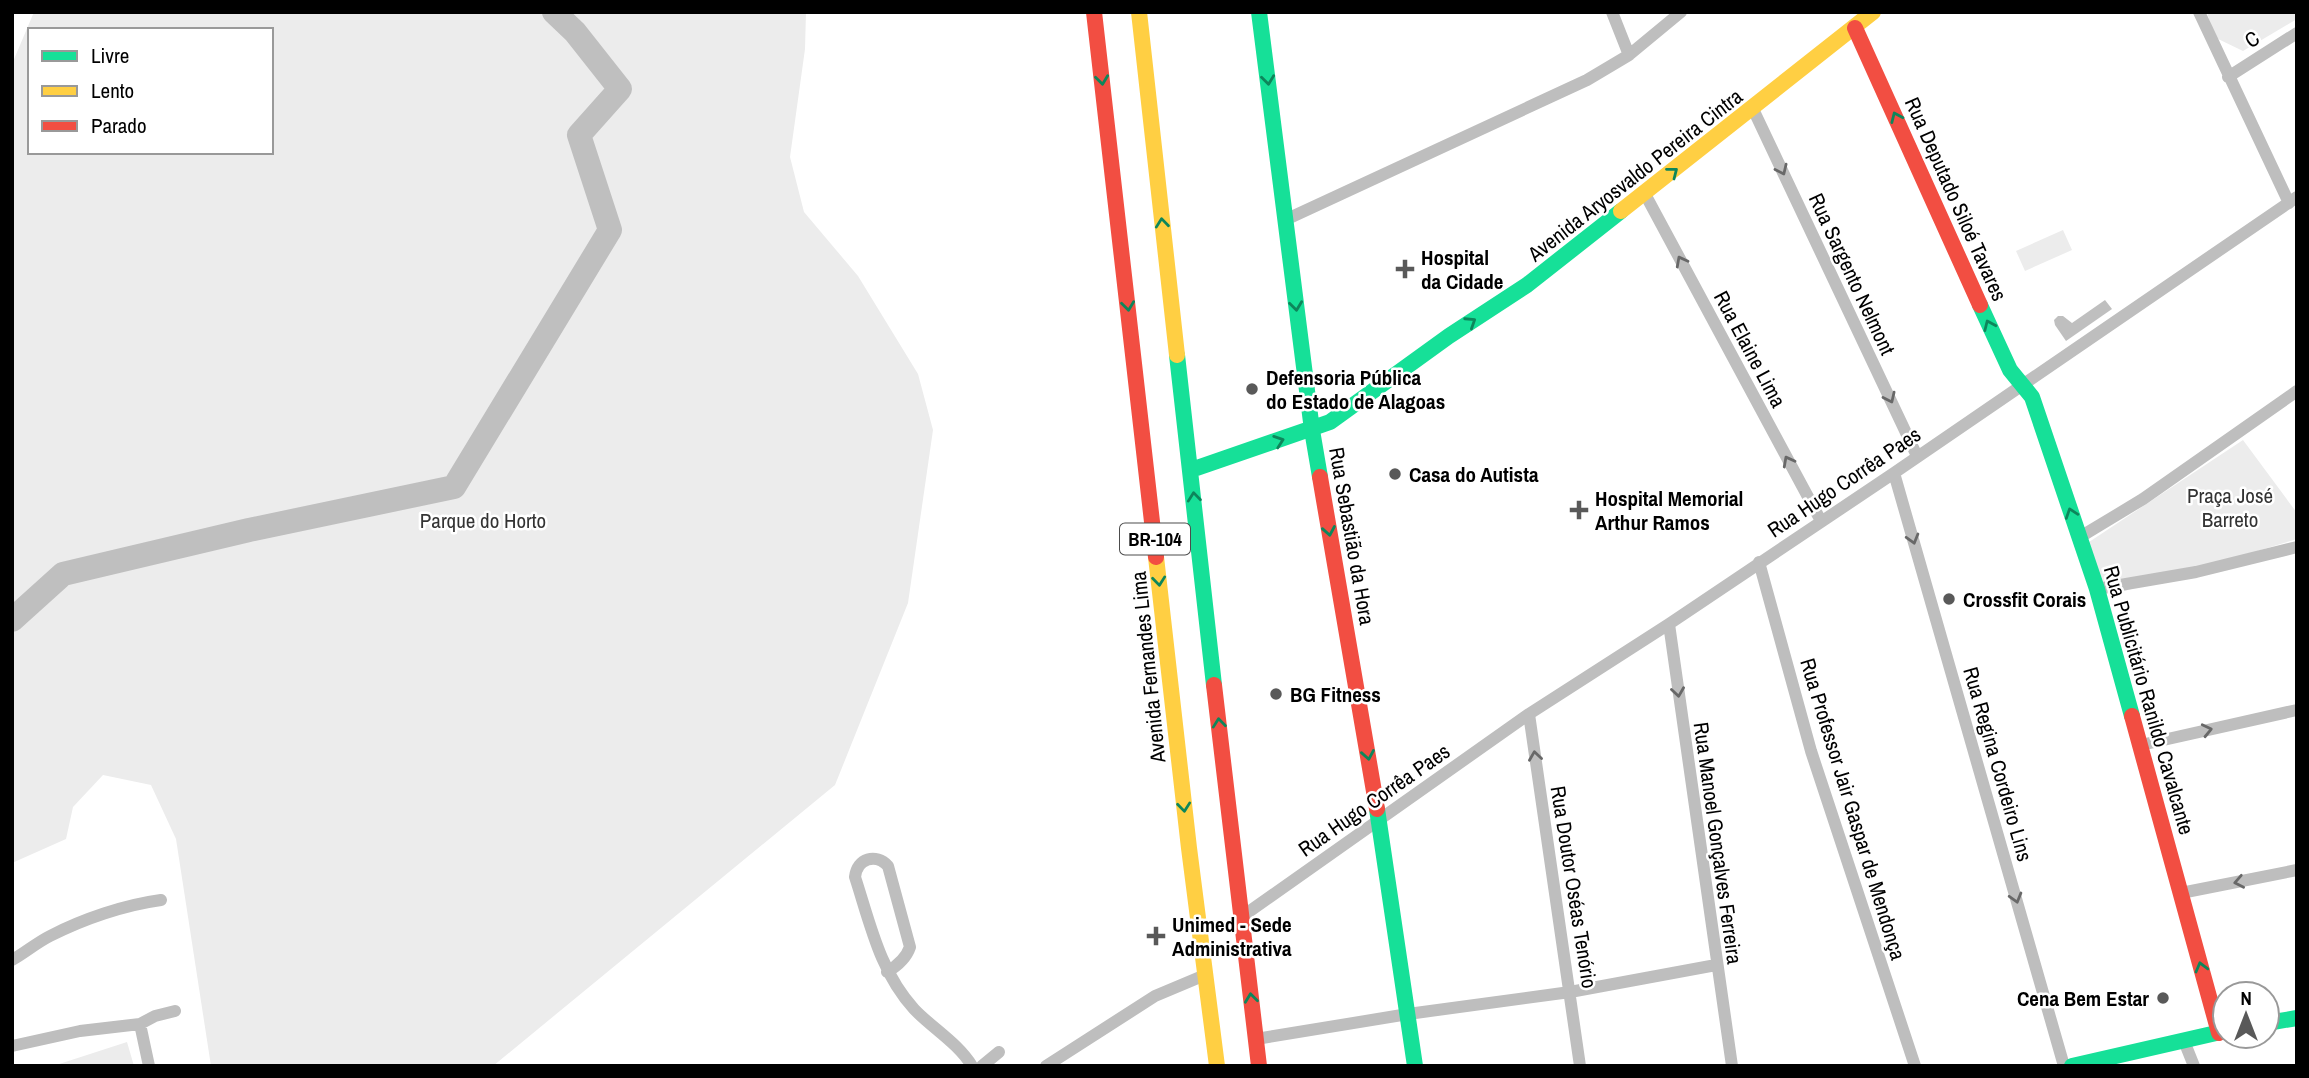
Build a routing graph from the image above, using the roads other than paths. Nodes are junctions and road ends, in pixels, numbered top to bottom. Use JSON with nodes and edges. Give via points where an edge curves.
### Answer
{"nodes":[{"id":1,"x":1094,"y":12,"type":"edge"},
{"id":2,"x":1139,"y":12,"type":"edge"},
{"id":3,"x":1259,"y":12,"type":"edge"},
{"id":4,"x":1612,"y":12,"type":"edge"},
{"id":5,"x":1681,"y":12,"type":"edge"},
{"id":6,"x":1873,"y":12,"type":"edge"},
{"id":7,"x":2199,"y":12,"type":"edge"},
{"id":8,"x":1855,"y":28,"type":"junction"},
{"id":9,"x":2297,"y":33,"type":"edge"},
{"id":10,"x":1629,"y":55,"type":"junction"},
{"id":11,"x":2228,"y":77,"type":"junction"},
{"id":12,"x":1753,"y":109,"type":"junction"},
{"id":13,"x":1644,"y":194,"type":"junction"},
{"id":14,"x":2293,"y":200,"type":"edge"},
{"id":15,"x":1285,"y":220,"type":"junction"},
{"id":16,"x":2022,"y":384,"type":"junction"},
{"id":17,"x":2297,"y":391,"type":"edge"},
{"id":18,"x":1312,"y":430,"type":"junction"},
{"id":19,"x":1917,"y":456,"type":"junction"},
{"id":20,"x":1191,"y":470,"type":"junction"},
{"id":21,"x":1894,"y":473,"type":"junction"},
{"id":22,"x":1821,"y":521,"type":"junction"},
{"id":23,"x":2080,"y":537,"type":"junction"},
{"id":24,"x":2297,"y":547,"type":"edge"},
{"id":25,"x":1759,"y":562,"type":"junction"},
{"id":26,"x":2097,"y":589,"type":"junction"},
{"id":27,"x":1669,"y":624,"type":"junction"},
{"id":28,"x":2297,"y":710,"type":"edge"},
{"id":29,"x":1529,"y":714,"type":"junction"},
{"id":30,"x":2140,"y":745,"type":"junction"},
{"id":31,"x":1380,"y":820,"type":"junction"},
{"id":32,"x":2297,"y":870,"type":"edge"},
{"id":33,"x":2181,"y":893,"type":"junction"},
{"id":34,"x":161,"y":900,"type":"dead end"},
{"id":35,"x":1240,"y":918,"type":"junction"},
{"id":36,"x":12,"y":960,"type":"edge"},
{"id":37,"x":1716,"y":965,"type":"junction"},
{"id":38,"x":887,"y":972,"type":"junction"},
{"id":39,"x":1206,"y":975,"type":"junction"},
{"id":40,"x":1570,"y":992,"type":"junction"},
{"id":41,"x":2211,"y":995,"type":"edge"},
{"id":42,"x":175,"y":1011,"type":"dead end"},
{"id":43,"x":1408,"y":1014,"type":"junction"},
{"id":44,"x":140,"y":1024,"type":"junction"},
{"id":45,"x":2211,"y":1035,"type":"edge"},
{"id":46,"x":1256,"y":1038,"type":"junction"},
{"id":47,"x":2184,"y":1041,"type":"junction"},
{"id":48,"x":12,"y":1046,"type":"edge"},
{"id":49,"x":999,"y":1052,"type":"dead end"},
{"id":50,"x":2109,"y":1062,"type":"edge"},
{"id":51,"x":149,"y":1066,"type":"edge"},
{"id":52,"x":972,"y":1066,"type":"edge"},
{"id":53,"x":982,"y":1066,"type":"edge"},
{"id":54,"x":1046,"y":1066,"type":"edge"},
{"id":55,"x":1217,"y":1066,"type":"edge"},
{"id":56,"x":1259,"y":1066,"type":"edge"},
{"id":57,"x":1415,"y":1066,"type":"edge"},
{"id":58,"x":1580,"y":1066,"type":"edge"},
{"id":59,"x":1732,"y":1066,"type":"edge"},
{"id":60,"x":1915,"y":1066,"type":"edge"},
{"id":61,"x":2064,"y":1066,"type":"edge"},
{"id":62,"x":2072,"y":1066,"type":"edge"},
{"id":63,"x":2194,"y":1066,"type":"edge"}],
"edges":[{"from":1,"to":39,"type":"main road","name":"Avenida Fernandes Lima","number":"BR-104","one_way":true},
{"from":20,"to":2,"type":"main road","number":"BR-104","one_way":true},
{"from":3,"to":15,"type":"main road","name":"Rua Sebastião da Hora","one_way":true},
{"from":4,"to":10,"type":"street"},
{"from":5,"to":10,"type":"street"},
{"from":6,"to":8,"type":"main road","name":"Avenida Aryosvaldo Pereira Cintra"},
{"from":7,"to":11,"type":"street"},
{"from":8,"to":12,"type":"main road","name":"Avenida Aryosvaldo Pereira Cintra"},
{"from":16,"to":8,"type":"main road","name":"Rua Deputado Siloé Tavares","one_way":true,"via":[[2010,370]]},
{"from":9,"to":11,"type":"street","name":"C"},
{"from":10,"to":15,"type":"street","via":[[1587,80]]},
{"from":11,"to":14,"type":"street"},
{"from":13,"to":12,"type":"main road","name":"Avenida Aryosvaldo Pereira Cintra","one_way":true},
{"from":12,"to":19,"type":"street","name":"Rua Sargento Nelmont","one_way":true},
{"from":18,"to":13,"type":"main road","name":"Avenida Aryosvaldo Pereira Cintra","one_way":true,"via":[[1527,285]]},
{"from":22,"to":13,"type":"street","name":"Rua Elaine Lima","one_way":true},
{"from":14,"to":16,"type":"street","name":"Rua Hugo Corrêa Paes"},
{"from":15,"to":18,"type":"main road","name":"Rua Sebastião da Hora","one_way":true},
{"from":16,"to":19,"type":"street","name":"Rua Hugo Corrêa Paes"},
{"from":23,"to":16,"type":"main road","name":"Rua Publicitário Ranildo Cavalcante","one_way":true,"via":[[2032,397]]},
{"from":17,"to":23,"type":"street","via":[[2143,499]]},
{"from":20,"to":18,"type":"main road","name":"Avenida Aryosvaldo Pereira Cintra","one_way":true},
{"from":18,"to":31,"type":"main road","name":"Rua Sebastião da Hora","one_way":true},
{"from":19,"to":21,"type":"street","name":"Rua Hugo Corrêa Paes"},
{"from":35,"to":20,"type":"main road","number":"BR-104","one_way":true},
{"from":21,"to":22,"type":"street","name":"Rua Hugo Corrêa Paes"},
{"from":21,"to":61,"type":"street","name":"Rua Regina Cordeiro Lins","one_way":true},
{"from":22,"to":25,"type":"street","name":"Rua Hugo Corrêa Paes"},
{"from":23,"to":26,"type":"main road","name":"Rua Publicitário Ranildo Cavalcante"},
{"from":24,"to":26,"type":"street","via":[[2196,572]]},
{"from":25,"to":27,"type":"street","name":"Rua Hugo Corrêa Paes"},
{"from":25,"to":60,"type":"street","name":"Rua Professor Jair Gaspar de Mendonça","via":[[1811,751]]},
{"from":26,"to":30,"type":"main road","name":"Rua Publicitário Ranildo Cavalcante"},
{"from":27,"to":29,"type":"street","name":"Rua Hugo Corrêa Paes"},
{"from":27,"to":37,"type":"street","name":"Rua Manoel Gonçalves Ferreira","one_way":true},
{"from":30,"to":28,"type":"street","one_way":true},
{"from":29,"to":31,"type":"street","name":"Rua Hugo Corrêa Paes"},
{"from":40,"to":29,"type":"street","name":"Rua Doutor Oséas Tenório","one_way":true},
{"from":30,"to":33,"type":"main road","name":"Rua Publicitário Ranildo Cavalcante"},
{"from":31,"to":35,"type":"street","name":"Rua Hugo Corrêa Paes"},
{"from":31,"to":43,"type":"main road","name":"Rua Sebastião da Hora"},
{"from":32,"to":33,"type":"street","one_way":true},
{"from":41,"to":33,"type":"main road","name":"Rua Publicitário Ranildo Cavalcante","one_way":true},
{"from":34,"to":36,"type":"street","via":[[68,928]]},
{"from":46,"to":35,"type":"main road","number":"BR-104","one_way":true},
{"from":37,"to":40,"type":"street"},
{"from":37,"to":59,"type":"street","name":"Rua Manoel Gonçalves Ferreira"},
{"from":38,"to":38,"type":"street","via":[[910,947],[888,866],[879,859],[867,859],[858,866],[855,877]]},
{"from":38,"to":52,"type":"street","via":[[914,1008]]},
{"from":39,"to":54,"type":"street","via":[[1155,996]]},
{"from":39,"to":55,"type":"main road","name":"Avenida Fernandes Lima","number":"BR-104"},
{"from":40,"to":43,"type":"street"},
{"from":40,"to":58,"type":"street","name":"Rua Doutor Oséas Tenório"},
{"from":42,"to":44,"type":"street"},
{"from":43,"to":46,"type":"street"},
{"from":43,"to":57,"type":"main road","name":"Rua Sebastião da Hora"},
{"from":44,"to":48,"type":"street"},
{"from":44,"to":51,"type":"street"},
{"from":45,"to":47,"type":"main road"},
{"from":46,"to":56,"type":"main road","number":"BR-104"},
{"from":47,"to":50,"type":"main road"},
{"from":47,"to":63,"type":"street"},
{"from":49,"to":53,"type":"street"},
{"from":50,"to":62,"type":"main road"}]}
